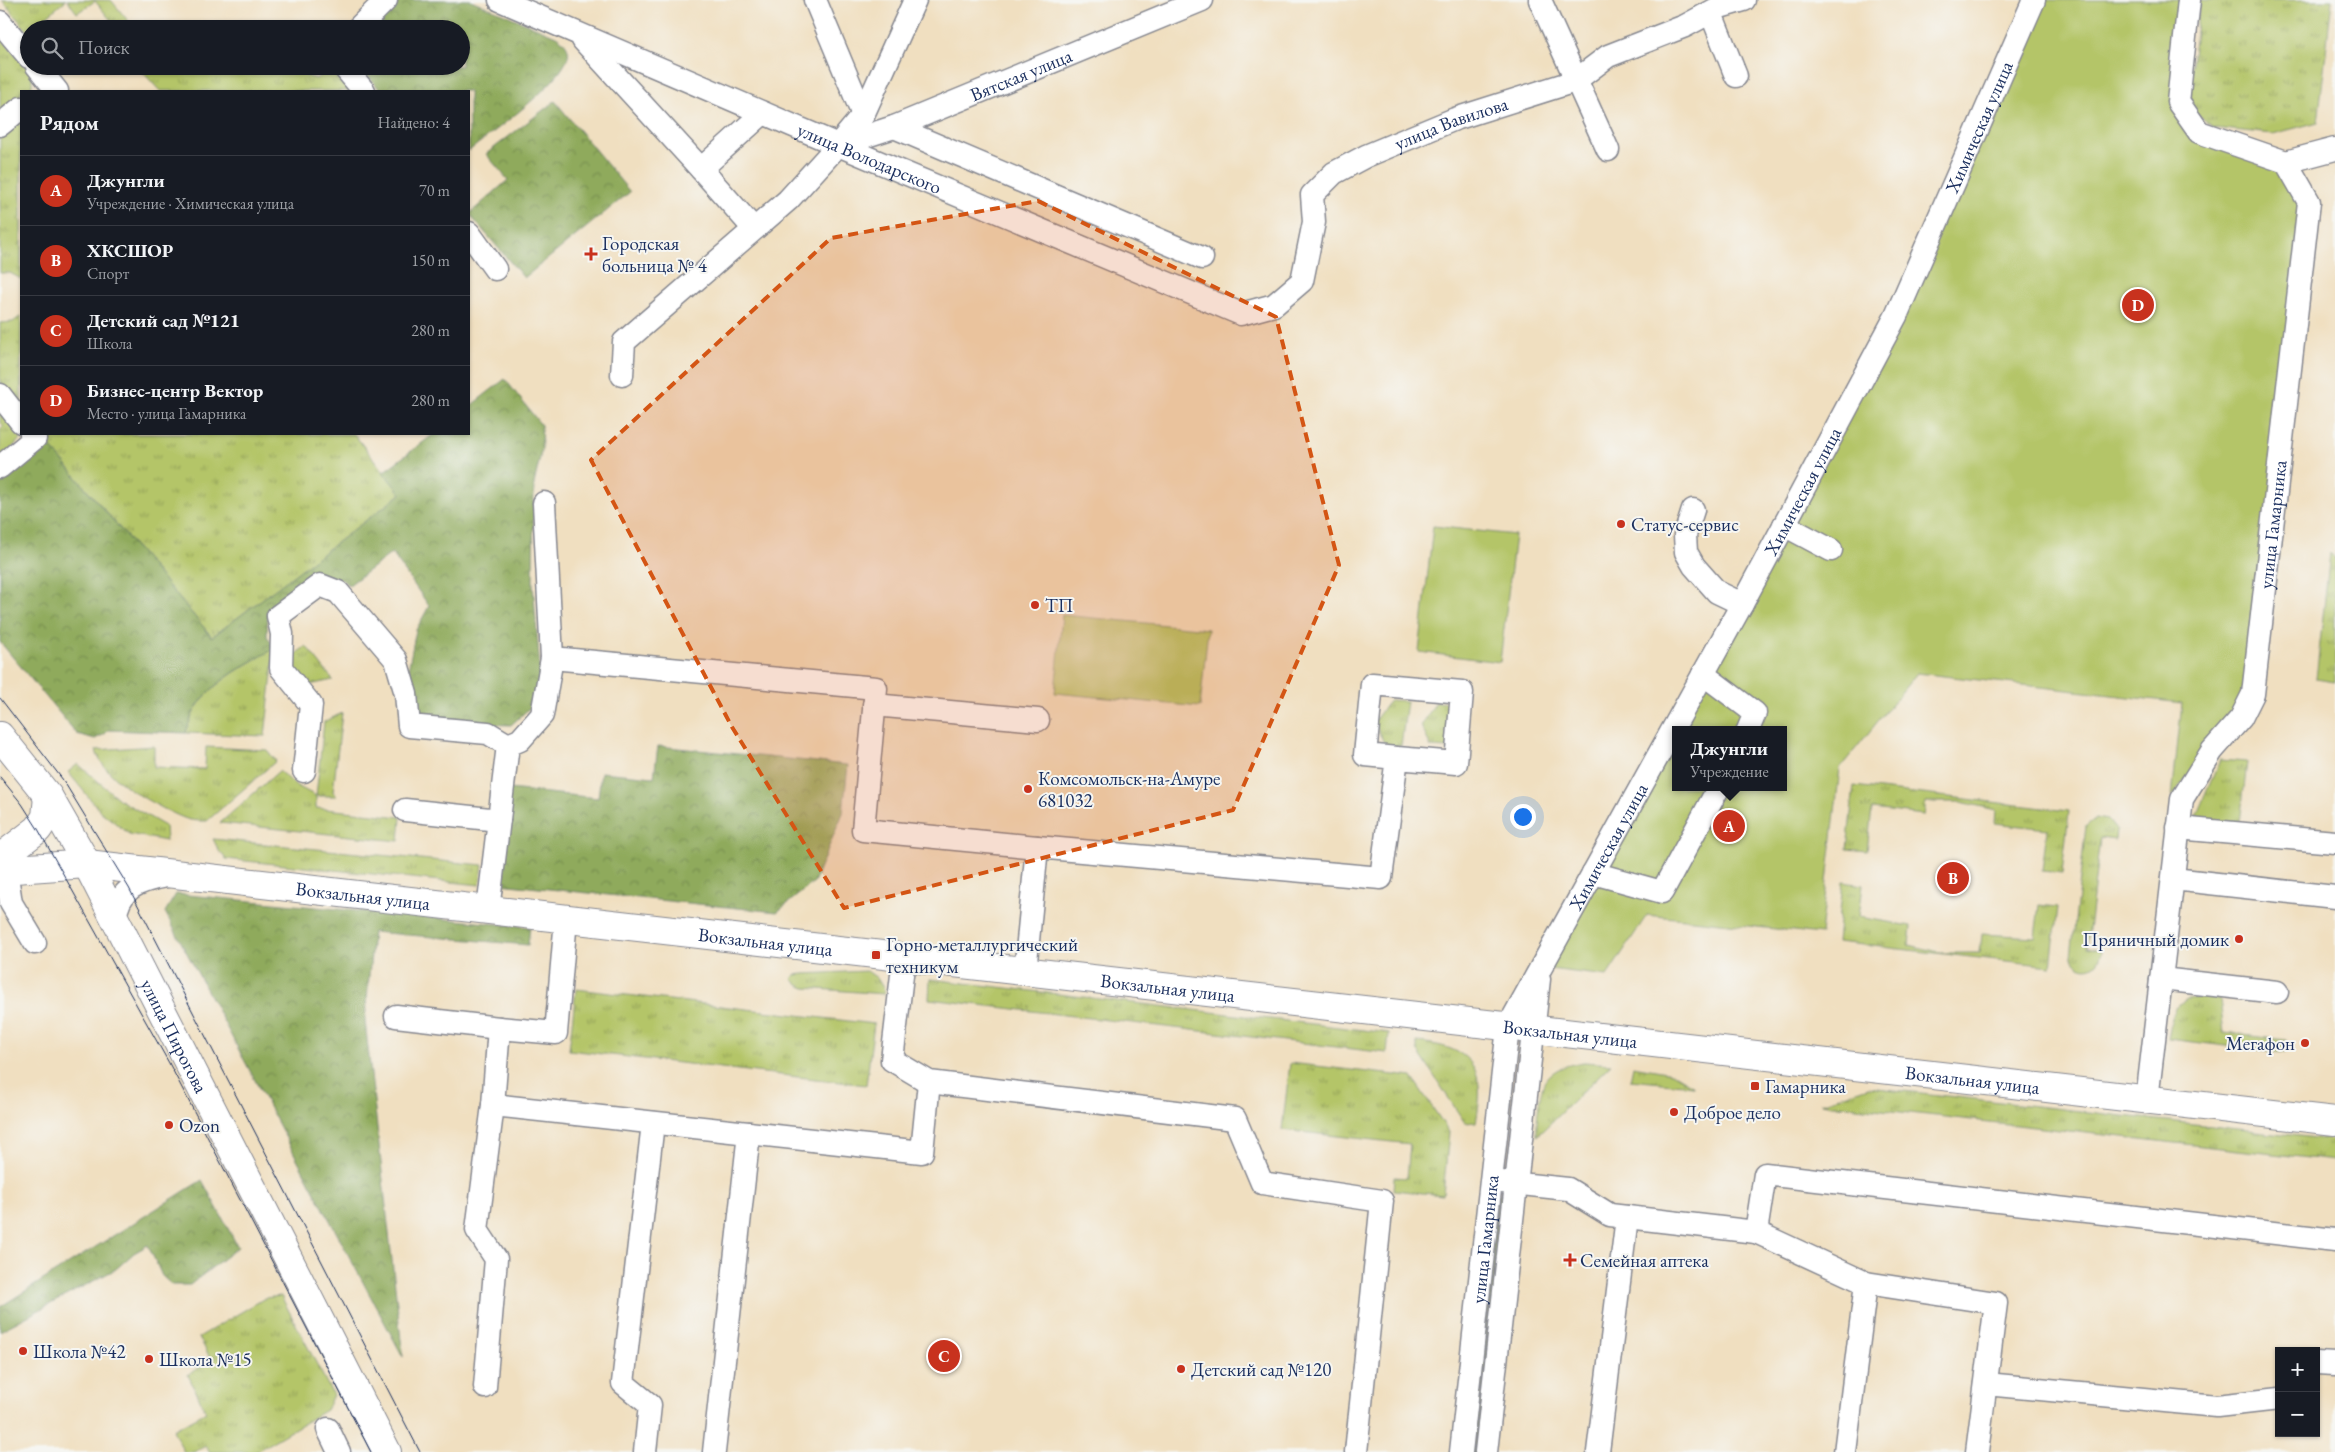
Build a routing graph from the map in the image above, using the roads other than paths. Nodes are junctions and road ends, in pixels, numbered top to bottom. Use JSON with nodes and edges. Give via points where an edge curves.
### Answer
{"nodes":[{"id":1,"x":386,"y":0,"type":"edge"},
{"id":2,"x":500,"y":0,"type":"edge"},
{"id":3,"x":815,"y":0,"type":"edge"},
{"id":4,"x":915,"y":0,"type":"edge"},
{"id":5,"x":1202,"y":0,"type":"edge"},
{"id":6,"x":1540,"y":0,"type":"edge"},
{"id":7,"x":1744,"y":0,"type":"edge"},
{"id":8,"x":2034,"y":0,"type":"edge"},
{"id":9,"x":2189,"y":0,"type":"edge"},
{"id":10,"x":1711,"y":12,"type":"junction"},
{"id":11,"x":366,"y":20,"type":"edge"},
{"id":12,"x":0,"y":22,"type":"edge"},
{"id":13,"x":575,"y":32,"type":"junction"},
{"id":14,"x":20,"y":46,"type":"edge"},
{"id":15,"x":42,"y":75,"type":"edge"},
{"id":16,"x":351,"y":75,"type":"edge"},
{"id":17,"x":1736,"y":76,"type":"dead end"},
{"id":18,"x":1575,"y":81,"type":"junction"},
{"id":19,"x":50,"y":89,"type":"edge"},
{"id":20,"x":363,"y":90,"type":"edge"},
{"id":21,"x":20,"y":109,"type":"edge"},
{"id":22,"x":763,"y":113,"type":"junction"},
{"id":23,"x":863,"y":115,"type":"junction"},
{"id":24,"x":0,"y":126,"type":"edge"},
{"id":25,"x":894,"y":127,"type":"junction"},
{"id":26,"x":838,"y":145,"type":"junction"},
{"id":27,"x":2335,"y":149,"type":"edge"},
{"id":28,"x":1608,"y":150,"type":"dead end"},
{"id":29,"x":2286,"y":162,"type":"junction"},
{"id":30,"x":701,"y":169,"type":"junction"},
{"id":31,"x":754,"y":229,"type":"junction"},
{"id":32,"x":470,"y":234,"type":"edge"},
{"id":33,"x":1202,"y":258,"type":"dead end"},
{"id":34,"x":494,"y":269,"type":"dead end"},
{"id":35,"x":1241,"y":314,"type":"joint"},
{"id":36,"x":622,"y":375,"type":"dead end"},
{"id":37,"x":0,"y":395,"type":"edge"},
{"id":38,"x":20,"y":421,"type":"edge"},
{"id":39,"x":32,"y":435,"type":"edge"},
{"id":40,"x":0,"y":467,"type":"edge"},
{"id":41,"x":544,"y":504,"type":"dead end"},
{"id":42,"x":1693,"y":510,"type":"dead end"},
{"id":43,"x":1784,"y":525,"type":"junction"},
{"id":44,"x":1831,"y":550,"type":"dead end"},
{"id":45,"x":1742,"y":604,"type":"junction"},
{"id":46,"x":552,"y":658,"type":"junction"},
{"id":47,"x":1703,"y":674,"type":"junction"},
{"id":48,"x":874,"y":705,"type":"junction"},
{"id":49,"x":1038,"y":720,"type":"dead end"},
{"id":50,"x":1674,"y":726,"type":"edge"},
{"id":51,"x":1750,"y":726,"type":"edge"},
{"id":52,"x":1672,"y":730,"type":"edge"},
{"id":53,"x":0,"y":736,"type":"edge"},
{"id":54,"x":508,"y":745,"type":"junction"},
{"id":55,"x":1397,"y":758,"type":"junction"},
{"id":56,"x":304,"y":771,"type":"dead end"},
{"id":57,"x":1717,"y":791,"type":"edge"},
{"id":58,"x":48,"y":796,"type":"junction"},
{"id":59,"x":405,"y":810,"type":"dead end"},
{"id":60,"x":499,"y":820,"type":"junction"},
{"id":61,"x":2178,"y":828,"type":"junction"},
{"id":62,"x":2335,"y":842,"type":"edge"},
{"id":63,"x":1037,"y":847,"type":"junction"},
{"id":64,"x":87,"y":864,"type":"junction"},
{"id":65,"x":2,"y":866,"type":"edge"},
{"id":66,"x":1593,"y":873,"type":"junction"},
{"id":67,"x":180,"y":875,"type":"junction"},
{"id":68,"x":2173,"y":879,"type":"junction"},
{"id":69,"x":2335,"y":897,"type":"edge"},
{"id":70,"x":488,"y":910,"type":"junction"},
{"id":71,"x":566,"y":919,"type":"junction"},
{"id":72,"x":115,"y":920,"type":"junction"},
{"id":73,"x":35,"y":943,"type":"dead end"},
{"id":74,"x":904,"y":958,"type":"junction"},
{"id":75,"x":1025,"y":972,"type":"junction"},
{"id":76,"x":2161,"y":979,"type":"junction"},
{"id":77,"x":2277,"y":992,"type":"dead end"},
{"id":78,"x":396,"y":1016,"type":"dead end"},
{"id":79,"x":499,"y":1028,"type":"junction"},
{"id":80,"x":1521,"y":1029,"type":"junction"},
{"id":81,"x":929,"y":1082,"type":"junction"},
{"id":82,"x":2148,"y":1100,"type":"junction"},
{"id":83,"x":493,"y":1105,"type":"junction"},
{"id":84,"x":2335,"y":1122,"type":"edge"},
{"id":85,"x":653,"y":1123,"type":"junction"},
{"id":86,"x":749,"y":1133,"type":"junction"},
{"id":87,"x":1492,"y":1181,"type":"junction"},
{"id":88,"x":1517,"y":1184,"type":"junction"},
{"id":89,"x":1627,"y":1217,"type":"junction"},
{"id":90,"x":1756,"y":1232,"type":"junction"},
{"id":91,"x":2335,"y":1240,"type":"edge"},
{"id":92,"x":1866,"y":1283,"type":"junction"},
{"id":93,"x":1986,"y":1384,"type":"junction"},
{"id":94,"x":485,"y":1387,"type":"dead end"},
{"id":95,"x":2275,"y":1399,"type":"edge"},
{"id":96,"x":328,"y":1429,"type":"dead end"},
{"id":97,"x":340,"y":1452,"type":"edge"},
{"id":98,"x":387,"y":1452,"type":"edge"},
{"id":99,"x":645,"y":1452,"type":"edge"},
{"id":100,"x":714,"y":1452,"type":"edge"},
{"id":101,"x":1356,"y":1452,"type":"edge"},
{"id":102,"x":1461,"y":1452,"type":"edge"},
{"id":103,"x":1486,"y":1452,"type":"edge"},
{"id":104,"x":1598,"y":1452,"type":"edge"},
{"id":105,"x":1845,"y":1452,"type":"edge"},
{"id":106,"x":1977,"y":1452,"type":"edge"}],
"edges":[{"from":1,"to":11,"type":"street"},
{"from":2,"to":13,"type":"street","name":"улица Володарского"},
{"from":3,"to":23,"type":"street"},
{"from":4,"to":23,"type":"street"},
{"from":5,"to":25,"type":"street","name":"Вятская улица"},
{"from":6,"to":18,"type":"street"},
{"from":7,"to":10,"type":"street","name":"улица Вавилова"},
{"from":8,"to":43,"type":"street","name":"Химическая улица","via":[[1896,316]]},
{"from":9,"to":29,"type":"street","via":[[2178,102],[2199,132]]},
{"from":10,"to":17,"type":"street"},
{"from":10,"to":18,"type":"street","name":"улица Вавилова","via":[[1685,26],[1608,56]]},
{"from":12,"to":14,"type":"street"},
{"from":13,"to":22,"type":"street","name":"улица Володарского"},
{"from":13,"to":30,"type":"street"},
{"from":15,"to":19,"type":"street"},
{"from":16,"to":20,"type":"street"},
{"from":18,"to":28,"type":"street"},
{"from":18,"to":35,"type":"street","name":"улица Вавилова","via":[[1455,119],[1334,173],[1312,195],[1314,222],[1302,281],[1274,305]]},
{"from":21,"to":24,"type":"street"},
{"from":22,"to":26,"type":"street","name":"улица Володарского"},
{"from":22,"to":30,"type":"street"},
{"from":23,"to":26,"type":"street"},
{"from":25,"to":26,"type":"street","name":"Вятская улица"},
{"from":25,"to":33,"type":"street"},
{"from":26,"to":31,"type":"street","via":[[788,200]]},
{"from":26,"to":35,"type":"street","name":"улица Володарского"},
{"from":27,"to":29,"type":"street"},
{"from":29,"to":61,"type":"street","name":"улица Гамарника","via":[[2309,202],[2253,694],[2242,718],[2212,750],[2182,798]]},
{"from":30,"to":31,"type":"street"},
{"from":31,"to":36,"type":"street","via":[[624,342]]},
{"from":32,"to":34,"type":"street"},
{"from":37,"to":38,"type":"street"},
{"from":39,"to":40,"type":"street","via":[[34,438]]},
{"from":41,"to":46,"type":"street"},
{"from":42,"to":45,"type":"street","via":[[1685,535],[1686,552],[1717,592]]},
{"from":43,"to":44,"type":"street"},
{"from":43,"to":45,"type":"street","name":"Химическая улица"},
{"from":45,"to":47,"type":"street","name":"Химическая улица"},
{"from":46,"to":48,"type":"street","via":[[876,688]]},
{"from":46,"to":54,"type":"street","via":[[542,715],[520,740]]},
{"from":47,"to":50,"type":"street","name":"Химическая улица"},
{"from":47,"to":51,"type":"street","via":[[1755,713]]},
{"from":48,"to":49,"type":"street"},
{"from":48,"to":63,"type":"street","via":[[863,830]]},
{"from":52,"to":66,"type":"street","name":"Химическая улица"},
{"from":53,"to":58,"type":"main road","name":"улица Пирогова"},
{"from":54,"to":56,"type":"street","via":[[488,733],[409,726],[406,694],[396,660],[338,592],[320,585],[278,616],[282,634],[281,668],[311,705]]},
{"from":54,"to":60,"type":"street"},
{"from":55,"to":55,"type":"street","via":[[1365,756],[1372,684],[1462,692],[1456,763]]},
{"from":55,"to":63,"type":"street","via":[[1381,878]]},
{"from":57,"to":66,"type":"street","via":[[1662,892]]},
{"from":58,"to":64,"type":"main road","name":"улица Пирогова"},
{"from":58,"to":65,"type":"main road","via":[[46,818]]},
{"from":59,"to":60,"type":"street"},
{"from":60,"to":70,"type":"street"},
{"from":61,"to":62,"type":"street"},
{"from":61,"to":68,"type":"street","name":"улица Гамарника"},
{"from":63,"to":75,"type":"street"},
{"from":64,"to":65,"type":"main road","name":"Вокзальная улица"},
{"from":64,"to":67,"type":"main road","name":"Вокзальная улица"},
{"from":64,"to":72,"type":"main road","name":"улица Пирогова"},
{"from":65,"to":73,"type":"street","via":[[11,904]]},
{"from":66,"to":80,"type":"street","name":"Химическая улица","via":[[1541,968]]},
{"from":67,"to":70,"type":"main road","name":"Вокзальная улица"},
{"from":67,"to":72,"type":"street","via":[[147,879],[129,888],[116,905]]},
{"from":68,"to":69,"type":"street"},
{"from":68,"to":76,"type":"street","name":"улица Гамарника"},
{"from":70,"to":71,"type":"main road","name":"Вокзальная улица"},
{"from":71,"to":74,"type":"main road","name":"Вокзальная улица"},
{"from":71,"to":79,"type":"street","via":[[556,1033]]},
{"from":72,"to":98,"type":"main road","name":"улица Пирогова","via":[[177,1059]]},
{"from":74,"to":75,"type":"main road","name":"Вокзальная улица"},
{"from":74,"to":81,"type":"street","via":[[892,1060]]},
{"from":75,"to":80,"type":"main road","name":"Вокзальная улица"},
{"from":76,"to":77,"type":"street"},
{"from":76,"to":82,"type":"street","name":"улица Гамарника"},
{"from":78,"to":79,"type":"street"},
{"from":79,"to":83,"type":"street"},
{"from":80,"to":82,"type":"main road","name":"Вокзальная улица"},
{"from":80,"to":87,"type":"street","name":"улица Гамарника"},
{"from":80,"to":88,"type":"street","name":"улица Гамарника"},
{"from":81,"to":86,"type":"street","via":[[922,1152]]},
{"from":81,"to":101,"type":"street","via":[[1235,1119],[1262,1183],[1382,1201]]},
{"from":82,"to":84,"type":"main road","name":"Вокзальная улица"},
{"from":83,"to":85,"type":"street"},
{"from":83,"to":94,"type":"street","via":[[477,1230],[496,1258]]},
{"from":85,"to":86,"type":"street"},
{"from":85,"to":99,"type":"street","via":[[623,1383],[650,1405]]},
{"from":86,"to":100,"type":"street"},
{"from":87,"to":88,"type":"street"},
{"from":87,"to":102,"type":"street","name":"улица Гамарника"},
{"from":88,"to":89,"type":"street","via":[[1568,1189],[1610,1215]]},
{"from":88,"to":103,"type":"street","name":"улица Гамарника"},
{"from":89,"to":90,"type":"street"},
{"from":89,"to":104,"type":"street"},
{"from":90,"to":91,"type":"street","via":[[1765,1174]]},
{"from":90,"to":92,"type":"street"},
{"from":92,"to":93,"type":"street","via":[[1996,1303]]},
{"from":92,"to":105,"type":"street"},
{"from":93,"to":95,"type":"street","via":[[2217,1406]]},
{"from":93,"to":106,"type":"street"},
{"from":96,"to":97,"type":"street"}]}
